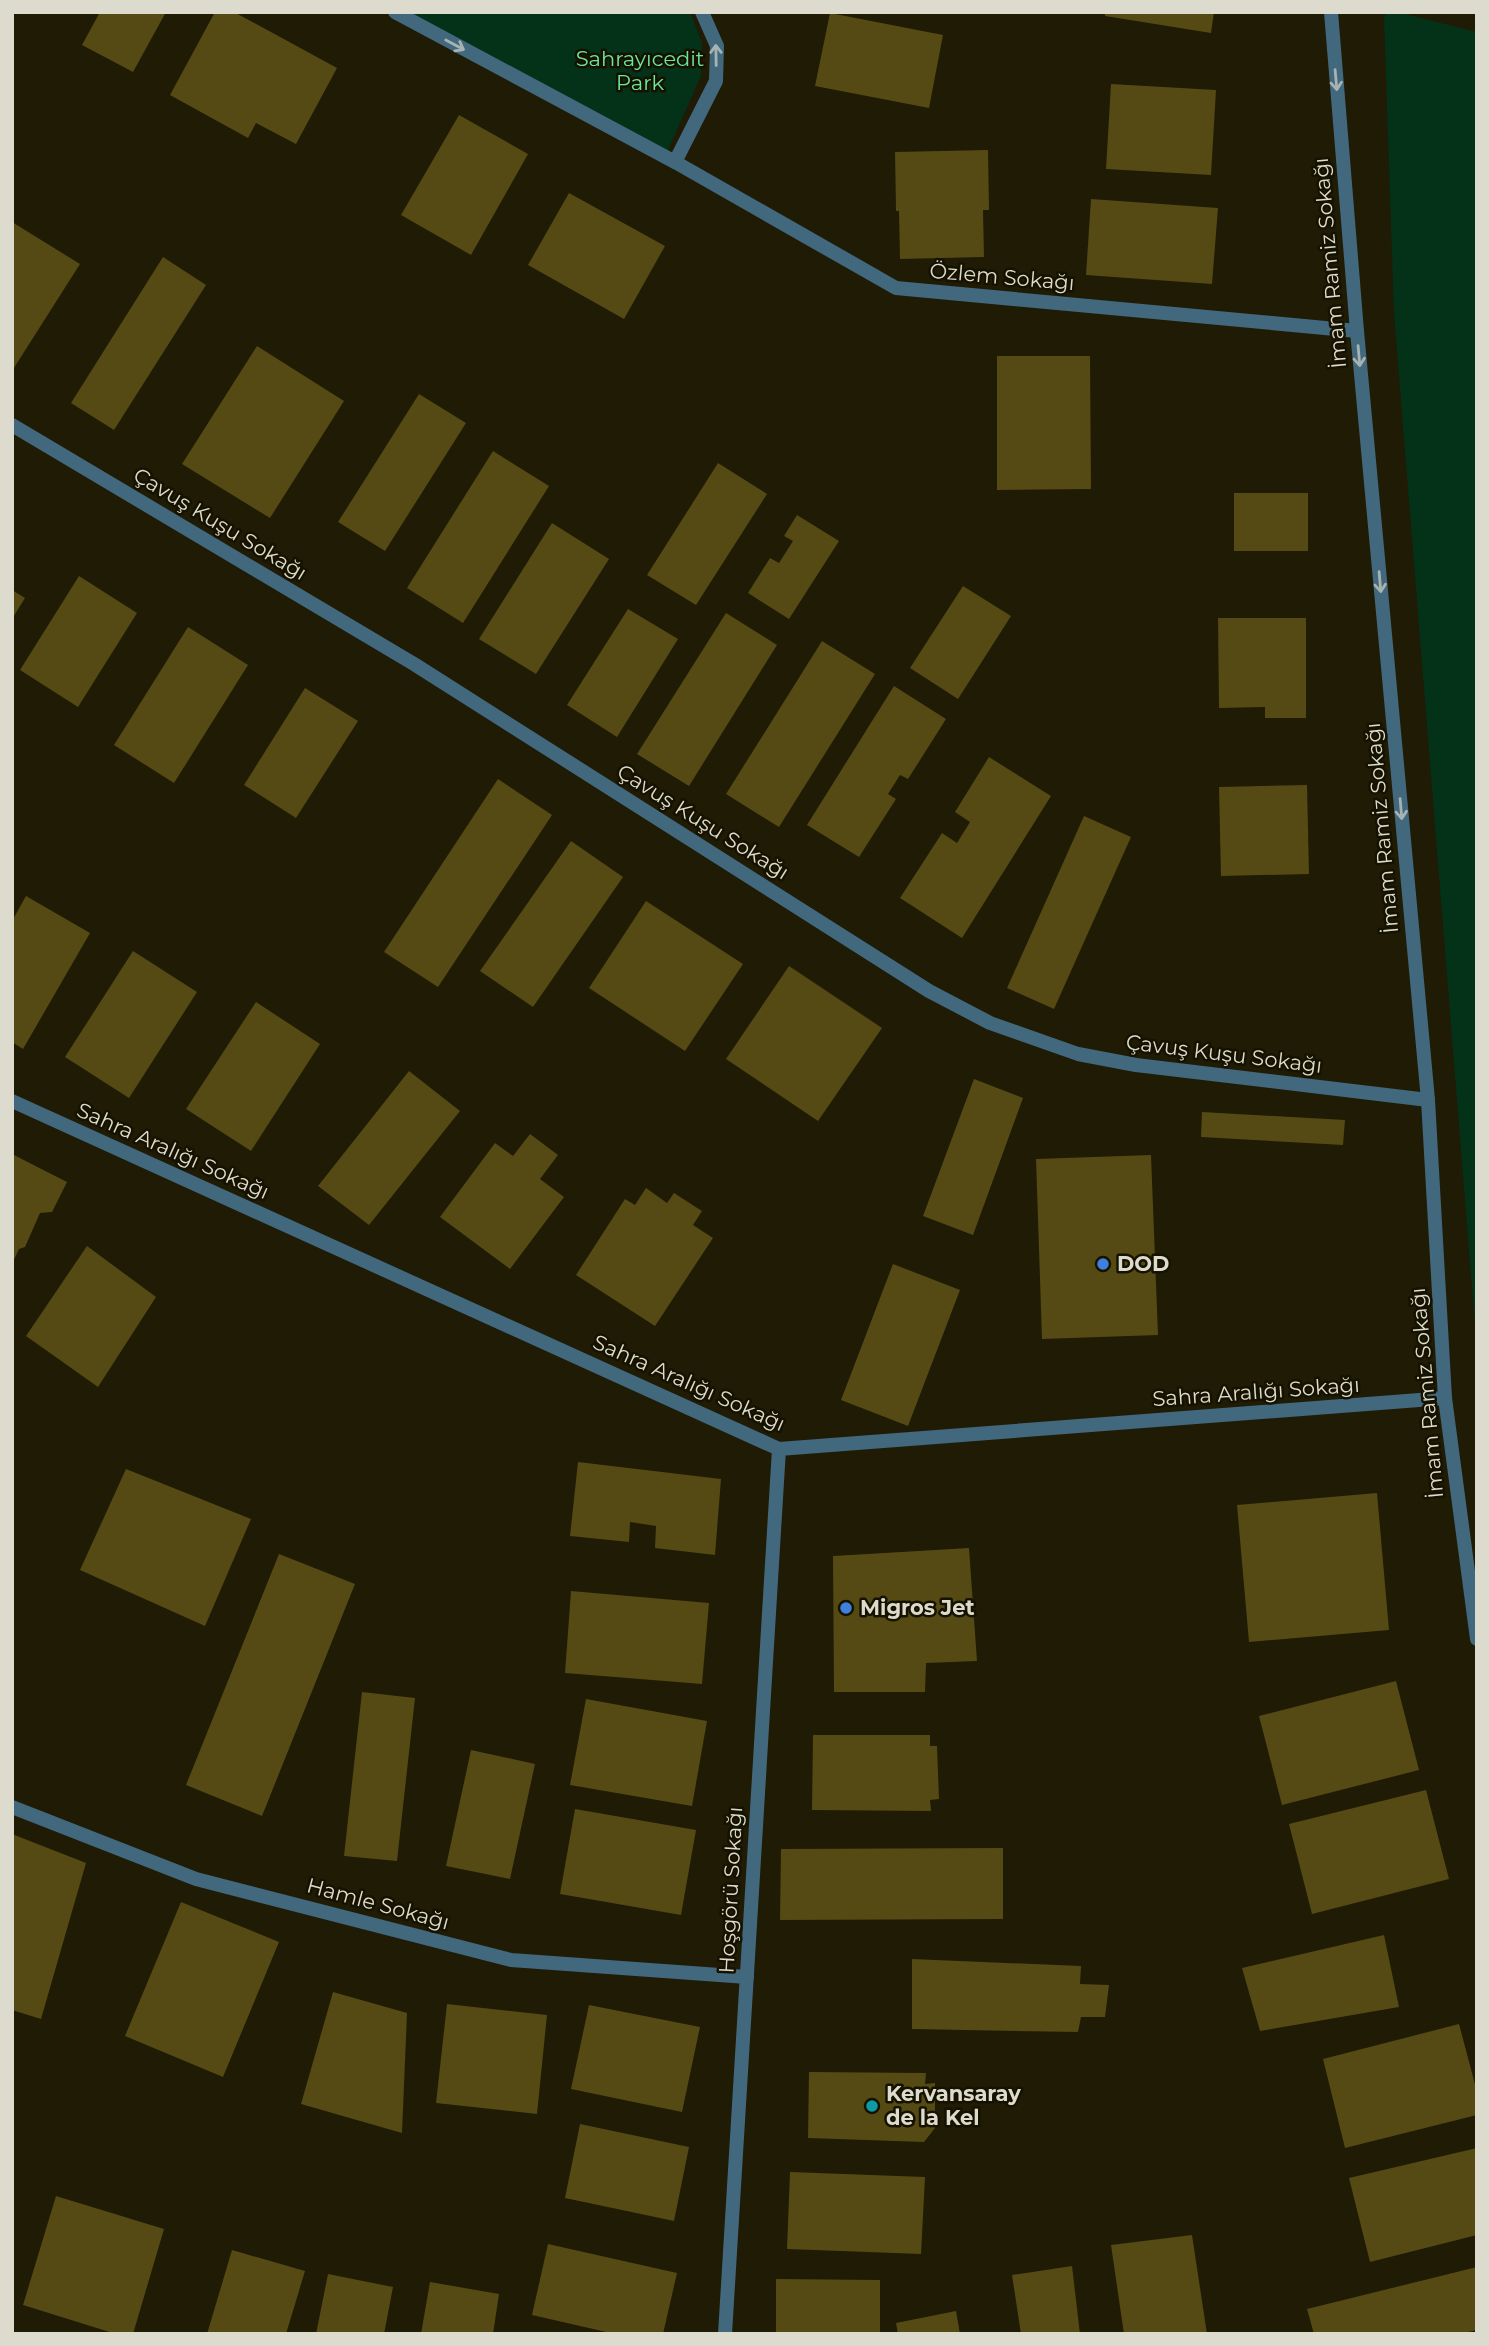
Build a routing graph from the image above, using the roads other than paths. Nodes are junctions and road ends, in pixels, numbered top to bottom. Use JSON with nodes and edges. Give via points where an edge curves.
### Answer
{"nodes":[{"id":1,"x":395,"y":12,"type":"edge"},
{"id":2,"x":702,"y":12,"type":"edge"},
{"id":3,"x":1331,"y":12,"type":"edge"},
{"id":4,"x":675,"y":162,"type":"junction"},
{"id":5,"x":1357,"y":331,"type":"junction"},
{"id":6,"x":12,"y":425,"type":"edge"},
{"id":7,"x":1428,"y":1100,"type":"junction"},
{"id":8,"x":12,"y":1101,"type":"edge"},
{"id":9,"x":1445,"y":1398,"type":"junction"},
{"id":10,"x":779,"y":1449,"type":"junction"},
{"id":11,"x":1477,"y":1639,"type":"edge"},
{"id":12,"x":12,"y":1807,"type":"edge"},
{"id":13,"x":747,"y":1977,"type":"junction"},
{"id":14,"x":725,"y":2334,"type":"edge"}],
"edges":[{"from":1,"to":4,"type":"street","name":"Özlem Sokağı","one_way":true},
{"from":4,"to":2,"type":"street","one_way":true,"via":[[716,81],[717,46]]},
{"from":3,"to":5,"type":"street","name":"İmam Ramiz Sokağı","one_way":true},
{"from":4,"to":5,"type":"street","name":"Özlem Sokağı","via":[[896,288]]},
{"from":5,"to":7,"type":"street","name":"İmam Ramiz Sokağı","one_way":true},
{"from":6,"to":7,"type":"street","name":"Çavuş Kuşu Sokağı","via":[[414,664],[929,991],[990,1023],[1078,1054],[1136,1065]]},
{"from":7,"to":9,"type":"street","name":"İmam Ramiz Sokağı"},
{"from":8,"to":10,"type":"street","name":"Sahra Aralığı Sokağı"},
{"from":9,"to":10,"type":"street","name":"Sahra Aralığı Sokağı"},
{"from":9,"to":11,"type":"street","name":"İmam Ramiz Sokağı"},
{"from":10,"to":13,"type":"street","name":"Hoşgörü Sokağı"},
{"from":12,"to":13,"type":"street","name":"Hamle Sokağı","via":[[196,1879],[511,1960]]},
{"from":13,"to":14,"type":"street","name":"Hoşgörü Sokağı"}]}
